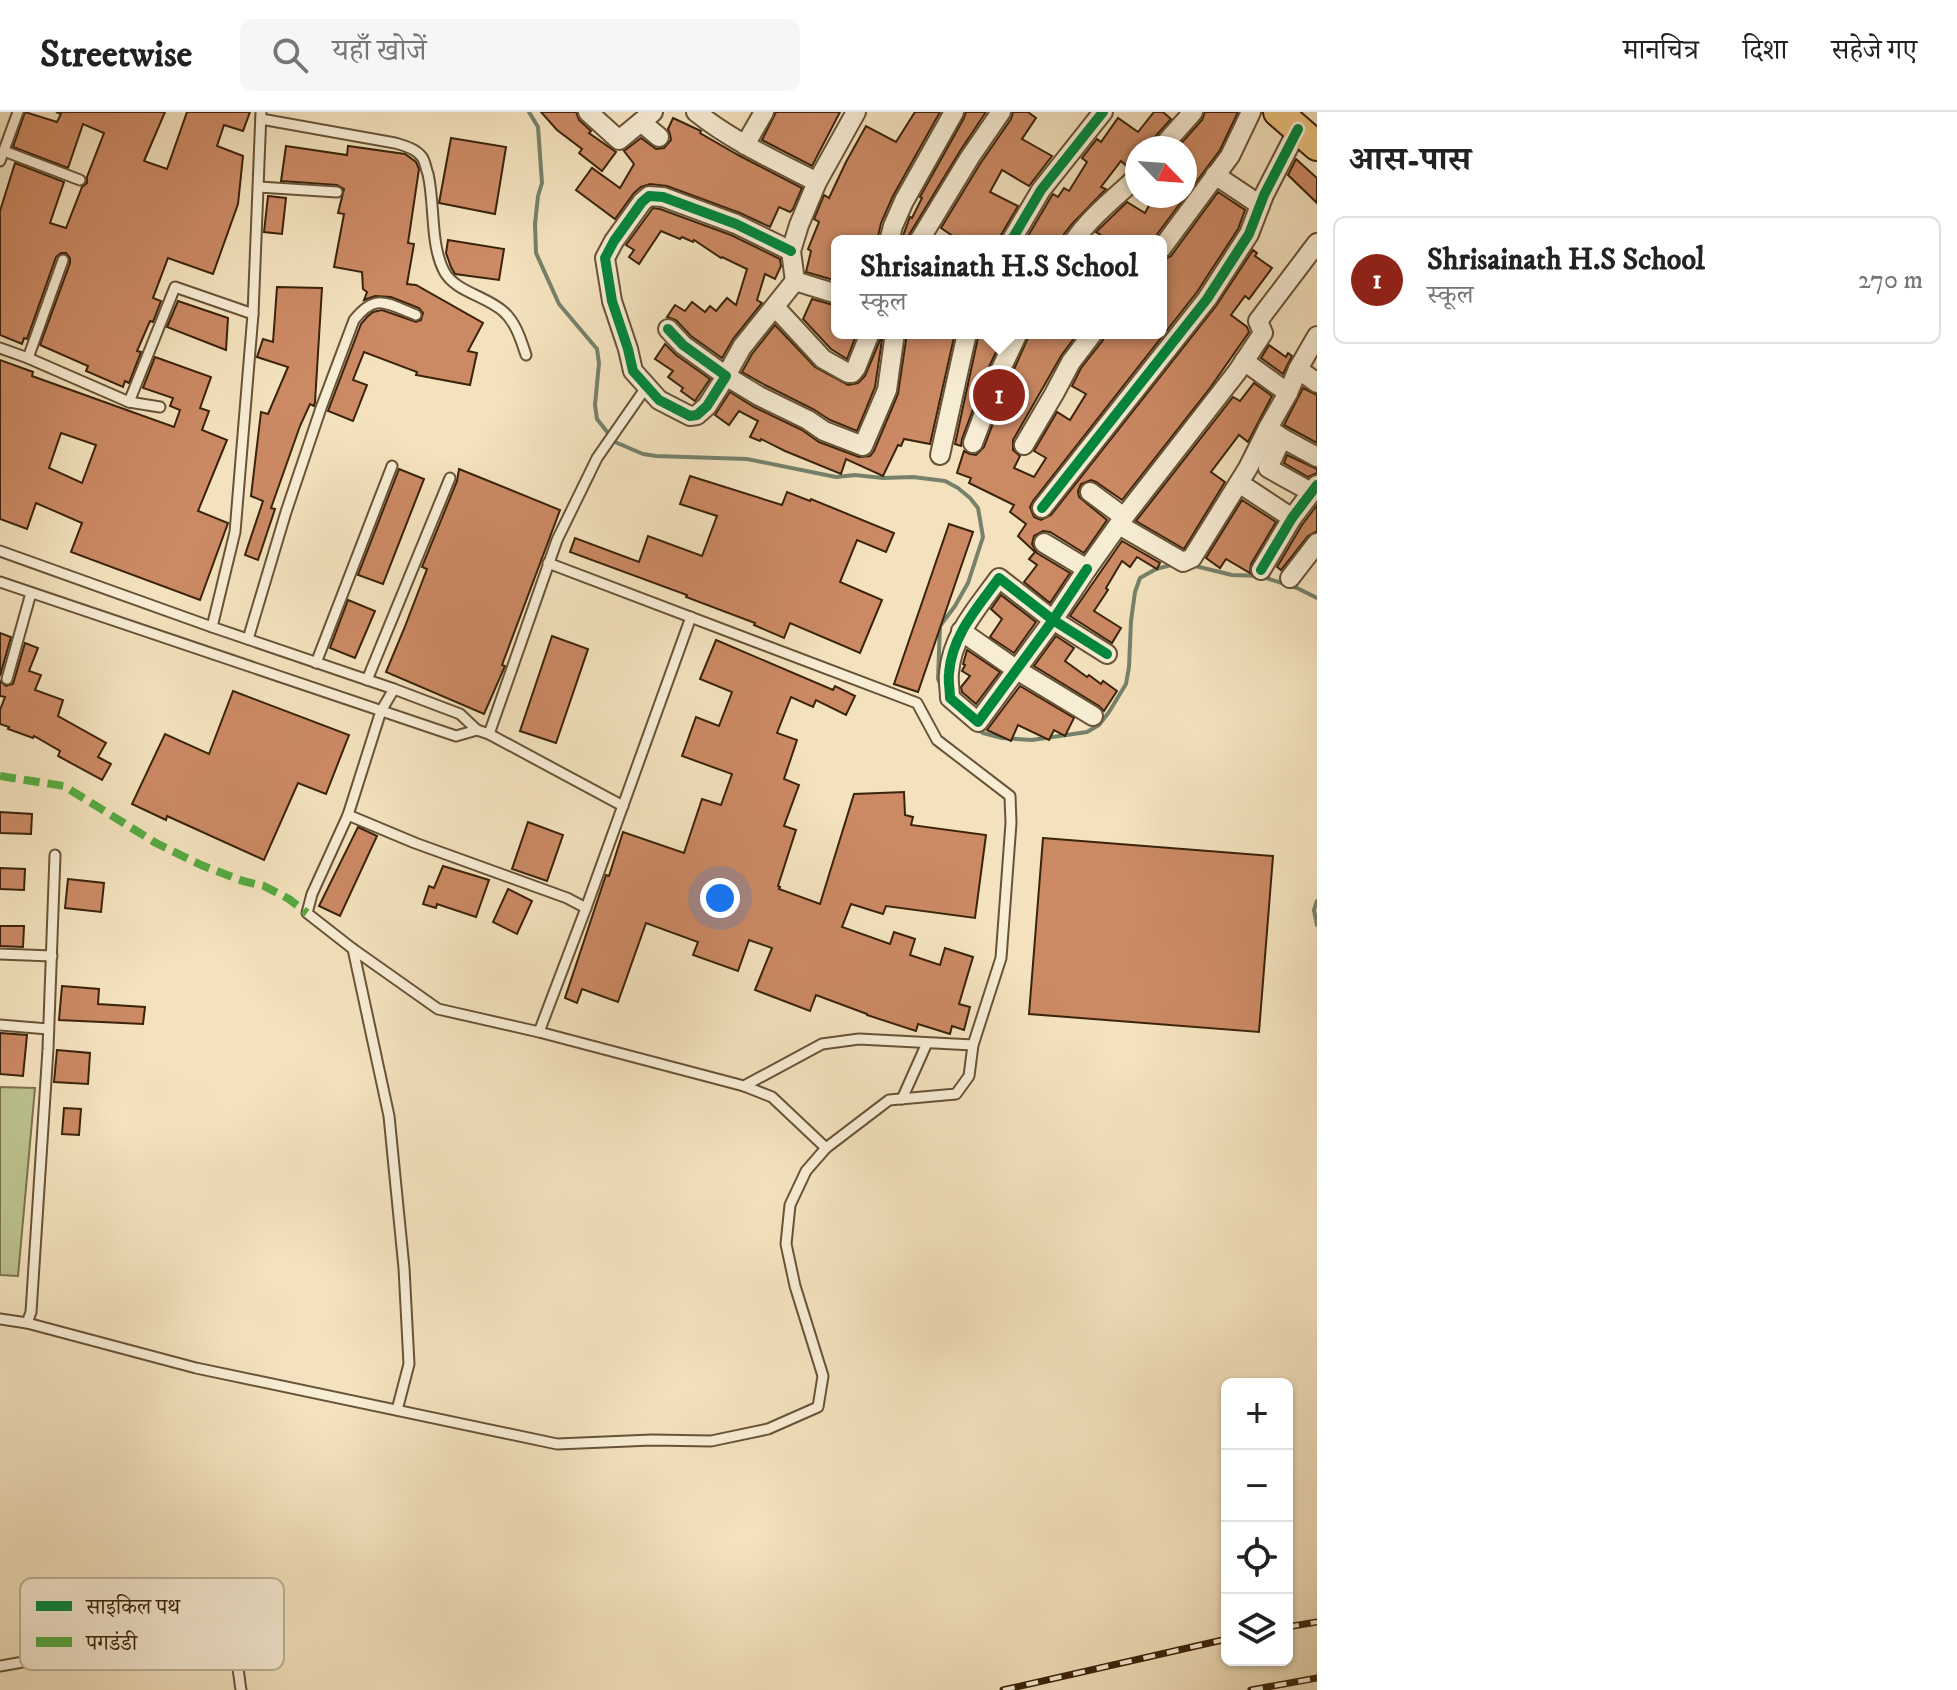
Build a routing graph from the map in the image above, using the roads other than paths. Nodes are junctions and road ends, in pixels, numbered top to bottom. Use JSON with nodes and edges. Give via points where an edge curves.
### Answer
{"nodes":[{"id":1,"x":18,"y":112,"type":"edge"},
{"id":2,"x":588,"y":112,"type":"edge"},
{"id":3,"x":696,"y":112,"type":"edge"},
{"id":4,"x":764,"y":112,"type":"edge"},
{"id":5,"x":856,"y":112,"type":"edge"},
{"id":6,"x":954,"y":112,"type":"edge"},
{"id":7,"x":1001,"y":112,"type":"edge"},
{"id":8,"x":1103,"y":112,"type":"edge"},
{"id":9,"x":1193,"y":112,"type":"edge"},
{"id":10,"x":1251,"y":112,"type":"edge"},
{"id":11,"x":261,"y":116,"type":"edge"},
{"id":12,"x":647,"y":117,"type":"edge"},
{"id":13,"x":1303,"y":124,"type":"edge"},
{"id":14,"x":1172,"y":136,"type":"edge"},
{"id":15,"x":659,"y":137,"type":"dead end"},
{"id":16,"x":745,"y":145,"type":"junction"},
{"id":17,"x":2,"y":156,"type":"edge"},
{"id":18,"x":1215,"y":175,"type":"junction"},
{"id":19,"x":80,"y":180,"type":"dead end"},
{"id":20,"x":817,"y":182,"type":"junction"},
{"id":21,"x":259,"y":187,"type":"junction"},
{"id":22,"x":1125,"y":187,"type":"edge"},
{"id":23,"x":337,"y":192,"type":"dead end"},
{"id":24,"x":1260,"y":205,"type":"junction"},
{"id":25,"x":891,"y":235,"type":"edge"},
{"id":26,"x":923,"y":235,"type":"edge"},
{"id":27,"x":1015,"y":235,"type":"edge"},
{"id":28,"x":1078,"y":235,"type":"edge"},
{"id":29,"x":1167,"y":241,"type":"edge"},
{"id":30,"x":1317,"y":243,"type":"edge"},
{"id":31,"x":791,"y":251,"type":"junction"},
{"id":32,"x":63,"y":260,"type":"dead end"},
{"id":33,"x":795,"y":281,"type":"junction"},
{"id":34,"x":831,"y":292,"type":"edge"},
{"id":35,"x":775,"y":307,"type":"junction"},
{"id":36,"x":253,"y":314,"type":"junction"},
{"id":37,"x":416,"y":315,"type":"dead end"},
{"id":38,"x":668,"y":329,"type":"dead end"},
{"id":39,"x":1317,"y":336,"type":"edge"},
{"id":40,"x":868,"y":339,"type":"edge"},
{"id":41,"x":894,"y":339,"type":"edge"},
{"id":42,"x":966,"y":339,"type":"edge"},
{"id":43,"x":1015,"y":339,"type":"edge"},
{"id":44,"x":1088,"y":339,"type":"edge"},
{"id":45,"x":0,"y":348,"type":"edge"},
{"id":46,"x":526,"y":355,"type":"dead end"},
{"id":47,"x":28,"y":358,"type":"junction"},
{"id":48,"x":1244,"y":361,"type":"junction"},
{"id":49,"x":1298,"y":369,"type":"junction"},
{"id":50,"x":726,"y":376,"type":"junction"},
{"id":51,"x":1317,"y":383,"type":"edge"},
{"id":52,"x":644,"y":391,"type":"junction"},
{"id":53,"x":1288,"y":393,"type":"junction"},
{"id":54,"x":129,"y":402,"type":"junction"},
{"id":55,"x":160,"y":407,"type":"dead end"},
{"id":56,"x":1275,"y":433,"type":"junction"},
{"id":57,"x":973,"y":443,"type":"dead end"},
{"id":58,"x":1024,"y":445,"type":"dead end"},
{"id":59,"x":940,"y":455,"type":"dead end"},
{"id":60,"x":1317,"y":457,"type":"edge"},
{"id":61,"x":392,"y":466,"type":"dead end"},
{"id":62,"x":450,"y":478,"type":"dead end"},
{"id":63,"x":1239,"y":483,"type":"junction"},
{"id":64,"x":1314,"y":488,"type":"edge"},
{"id":65,"x":1090,"y":492,"type":"dead end"},
{"id":66,"x":1042,"y":508,"type":"dead end"},
{"id":67,"x":1292,"y":518,"type":"junction"},
{"id":68,"x":1122,"y":521,"type":"junction"},
{"id":69,"x":1044,"y":543,"type":"dead end"},
{"id":70,"x":1317,"y":543,"type":"edge"},
{"id":71,"x":0,"y":551,"type":"edge"},
{"id":72,"x":548,"y":563,"type":"junction"},
{"id":73,"x":1087,"y":569,"type":"junction"},
{"id":74,"x":1261,"y":570,"type":"dead end"},
{"id":75,"x":1290,"y":578,"type":"dead end"},
{"id":76,"x":0,"y":582,"type":"edge"},
{"id":77,"x":31,"y":593,"type":"junction"},
{"id":78,"x":691,"y":617,"type":"junction"},
{"id":79,"x":1053,"y":620,"type":"junction"},
{"id":80,"x":212,"y":627,"type":"junction"},
{"id":81,"x":961,"y":631,"type":"junction"},
{"id":82,"x":248,"y":639,"type":"junction"},
{"id":83,"x":1107,"y":654,"type":"dead end"},
{"id":84,"x":316,"y":663,"type":"junction"},
{"id":85,"x":1017,"y":670,"type":"junction"},
{"id":86,"x":7,"y":679,"type":"dead end"},
{"id":87,"x":367,"y":680,"type":"junction"},
{"id":88,"x":394,"y":689,"type":"junction"},
{"id":89,"x":381,"y":711,"type":"junction"},
{"id":90,"x":1093,"y":716,"type":"dead end"},
{"id":91,"x":477,"y":730,"type":"junction"},
{"id":92,"x":489,"y":734,"type":"junction"},
{"id":93,"x":623,"y":806,"type":"junction"},
{"id":94,"x":348,"y":815,"type":"junction"},
{"id":95,"x":55,"y":855,"type":"dead end"},
{"id":96,"x":586,"y":908,"type":"junction"},
{"id":97,"x":353,"y":949,"type":"junction"},
{"id":98,"x":0,"y":954,"type":"edge"},
{"id":99,"x":52,"y":956,"type":"junction"},
{"id":100,"x":0,"y":1025,"type":"edge"},
{"id":101,"x":48,"y":1029,"type":"junction"},
{"id":102,"x":539,"y":1032,"type":"junction"},
{"id":103,"x":927,"y":1043,"type":"junction"},
{"id":104,"x":973,"y":1045,"type":"junction"},
{"id":105,"x":744,"y":1086,"type":"junction"},
{"id":106,"x":902,"y":1099,"type":"junction"},
{"id":107,"x":826,"y":1148,"type":"junction"},
{"id":108,"x":0,"y":1319,"type":"edge"},
{"id":109,"x":27,"y":1323,"type":"junction"},
{"id":110,"x":397,"y":1410,"type":"junction"},
{"id":111,"x":20,"y":1662,"type":"edge"},
{"id":112,"x":0,"y":1666,"type":"edge"},
{"id":113,"x":237,"y":1670,"type":"edge"},
{"id":114,"x":241,"y":1690,"type":"edge"}],
"edges":[{"from":1,"to":17,"type":"lane"},
{"from":2,"to":12,"type":"street","via":[[619,140]]},
{"from":3,"to":16,"type":"street"},
{"from":4,"to":16,"type":"street"},
{"from":5,"to":20,"type":"street"},
{"from":6,"to":25,"type":"street"},
{"from":7,"to":26,"type":"street"},
{"from":8,"to":27,"type":"street","via":[[1041,190]]},
{"from":9,"to":14,"type":"street"},
{"from":10,"to":18,"type":"street"},
{"from":11,"to":21,"type":"lane"},
{"from":11,"to":46,"type":"lane","via":[[395,143],[423,158],[445,273],[507,314]]},
{"from":12,"to":15,"type":"street"},
{"from":13,"to":24,"type":"street"},
{"from":16,"to":20,"type":"street"},
{"from":17,"to":19,"type":"lane"},
{"from":18,"to":24,"type":"street"},
{"from":18,"to":29,"type":"street"},
{"from":20,"to":31,"type":"street"},
{"from":21,"to":23,"type":"lane"},
{"from":21,"to":36,"type":"lane"},
{"from":22,"to":28,"type":"street"},
{"from":24,"to":66,"type":"street","via":[[1249,234],[1207,299]]},
{"from":30,"to":48,"type":"street","via":[[1258,321],[1263,333]]},
{"from":31,"to":33,"type":"street"},
{"from":31,"to":52,"type":"street","via":[[663,197],[649,196],[642,202],[605,258],[612,301]]},
{"from":32,"to":47,"type":"lane"},
{"from":33,"to":34,"type":"street"},
{"from":33,"to":35,"type":"street"},
{"from":35,"to":40,"type":"street","via":[[823,359],[848,373],[856,368]]},
{"from":35,"to":50,"type":"street"},
{"from":36,"to":54,"type":"lane","via":[[175,287]]},
{"from":36,"to":80,"type":"lane","via":[[235,532]]},
{"from":37,"to":82,"type":"lane","via":[[372,302],[354,320]]},
{"from":38,"to":50,"type":"street"},
{"from":39,"to":49,"type":"street"},
{"from":41,"to":50,"type":"street","via":[[887,390],[863,446],[824,431]]},
{"from":42,"to":59,"type":"street"},
{"from":43,"to":57,"type":"street"},
{"from":44,"to":58,"type":"street"},
{"from":45,"to":47,"type":"lane"},
{"from":47,"to":54,"type":"lane"},
{"from":48,"to":53,"type":"street"},
{"from":48,"to":68,"type":"street"},
{"from":49,"to":51,"type":"street"},
{"from":49,"to":53,"type":"street"},
{"from":50,"to":52,"type":"street","via":[[697,415]]},
{"from":52,"to":72,"type":"lane","via":[[590,472]]},
{"from":53,"to":56,"type":"street"},
{"from":54,"to":55,"type":"lane"},
{"from":56,"to":60,"type":"street"},
{"from":56,"to":63,"type":"street"},
{"from":56,"to":64,"type":"street","via":[[1268,468]]},
{"from":61,"to":84,"type":"lane"},
{"from":62,"to":87,"type":"lane"},
{"from":63,"to":67,"type":"street"},
{"from":63,"to":68,"type":"street","via":[[1192,558],[1183,562]]},
{"from":64,"to":67,"type":"street"},
{"from":65,"to":68,"type":"street"},
{"from":67,"to":74,"type":"street"},
{"from":68,"to":73,"type":"street"},
{"from":69,"to":73,"type":"street"},
{"from":70,"to":75,"type":"street"},
{"from":71,"to":80,"type":"lane"},
{"from":72,"to":78,"type":"lane"},
{"from":72,"to":92,"type":"lane"},
{"from":73,"to":79,"type":"street"},
{"from":76,"to":77,"type":"lane"},
{"from":77,"to":86,"type":"lane"},
{"from":77,"to":89,"type":"lane"},
{"from":78,"to":93,"type":"lane"},
{"from":78,"to":104,"type":"lane","via":[[917,703],[937,740],[1010,796],[1001,958]]},
{"from":79,"to":81,"type":"street","via":[[999,578]]},
{"from":79,"to":83,"type":"street"},
{"from":79,"to":85,"type":"street"},
{"from":80,"to":82,"type":"lane"},
{"from":81,"to":85,"type":"street"},
{"from":81,"to":85,"type":"street","via":[[948,674],[950,698],[978,722]]},
{"from":82,"to":84,"type":"lane"},
{"from":84,"to":87,"type":"lane"},
{"from":85,"to":90,"type":"street"},
{"from":87,"to":88,"type":"lane"},
{"from":88,"to":89,"type":"lane"},
{"from":88,"to":91,"type":"lane","via":[[460,714]]},
{"from":89,"to":91,"type":"lane","via":[[456,736]]},
{"from":89,"to":94,"type":"lane"},
{"from":91,"to":92,"type":"lane"},
{"from":92,"to":93,"type":"lane"},
{"from":93,"to":96,"type":"lane"},
{"from":94,"to":96,"type":"lane"},
{"from":94,"to":97,"type":"lane","via":[[307,913]]},
{"from":95,"to":99,"type":"lane"},
{"from":96,"to":102,"type":"lane"},
{"from":97,"to":102,"type":"lane","via":[[438,1009]]},
{"from":97,"to":110,"type":"lane","via":[[389,1116],[409,1364]]},
{"from":98,"to":99,"type":"lane"},
{"from":99,"to":101,"type":"lane"},
{"from":100,"to":101,"type":"lane"},
{"from":101,"to":109,"type":"lane"},
{"from":102,"to":105,"type":"lane"},
{"from":103,"to":104,"type":"lane"},
{"from":103,"to":105,"type":"lane","via":[[859,1039],[822,1044]]},
{"from":103,"to":106,"type":"lane"},
{"from":104,"to":106,"type":"lane","via":[[969,1076],[956,1094]]},
{"from":105,"to":107,"type":"lane","via":[[772,1097]]},
{"from":106,"to":107,"type":"lane","via":[[889,1100]]},
{"from":107,"to":110,"type":"lane","via":[[806,1171],[790,1205],[786,1244],[823,1376],[818,1407],[768,1429],[711,1441],[557,1444]]},
{"from":108,"to":109,"type":"lane"},
{"from":109,"to":110,"type":"lane","via":[[196,1368]]},
{"from":111,"to":112,"type":"lane"},
{"from":113,"to":114,"type":"lane"}]}
